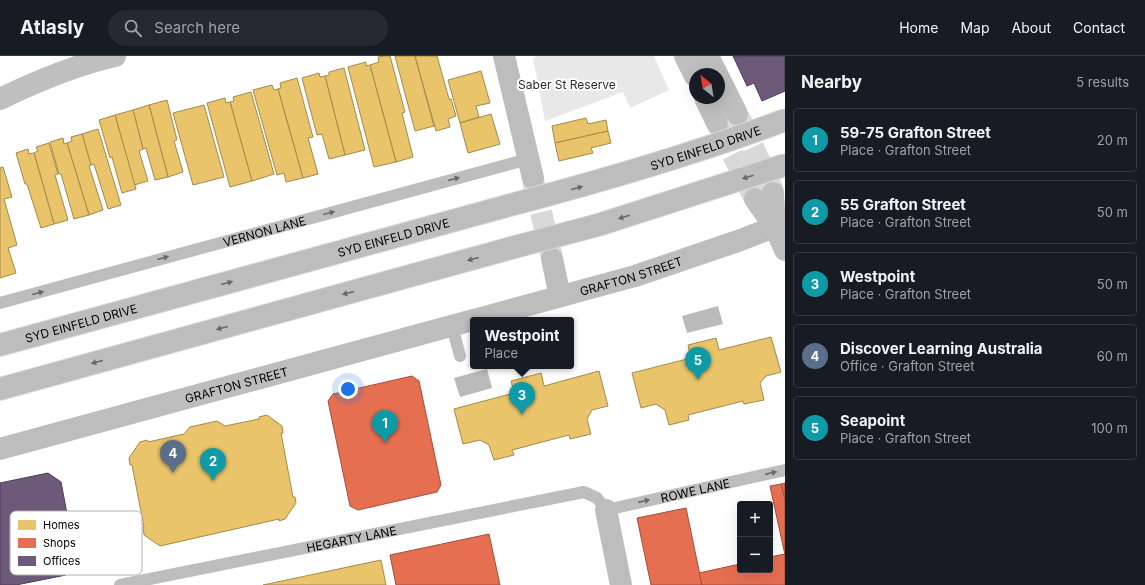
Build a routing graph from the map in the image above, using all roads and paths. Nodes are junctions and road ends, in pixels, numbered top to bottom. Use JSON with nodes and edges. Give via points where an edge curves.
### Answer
{"nodes":[{"id":1,"x":115,"y":56,"type":"edge"},
{"id":2,"x":504,"y":56,"type":"edge"},
{"id":3,"x":685,"y":56,"type":"edge"},
{"id":4,"x":708,"y":56,"type":"edge"},
{"id":5,"x":691,"y":68,"type":"edge"},
{"id":6,"x":714,"y":68,"type":"edge"},
{"id":7,"x":725,"y":90,"type":"edge"},
{"id":8,"x":0,"y":99,"type":"edge"},
{"id":9,"x":708,"y":104,"type":"edge"},
{"id":10,"x":737,"y":114,"type":"tunnel mouth"},
{"id":11,"x":785,"y":120,"type":"edge"},
{"id":12,"x":717,"y":123,"type":"tunnel mouth"},
{"id":13,"x":785,"y":165,"type":"edge"},
{"id":14,"x":531,"y":168,"type":"joint"},
{"id":15,"x":764,"y":196,"type":"tunnel mouth"},
{"id":16,"x":780,"y":225,"type":"edge"},
{"id":17,"x":785,"y":250,"type":"edge"},
{"id":18,"x":552,"y":259,"type":"tunnel mouth"},
{"id":19,"x":560,"y":296,"type":"junction"},
{"id":20,"x":0,"y":303,"type":"edge"},
{"id":21,"x":485,"y":317,"type":"edge"},
{"id":22,"x":470,"y":321,"type":"edge"},
{"id":23,"x":452,"y":326,"type":"junction"},
{"id":24,"x":0,"y":345,"type":"edge"},
{"id":25,"x":460,"y":356,"type":"dead end"},
{"id":26,"x":0,"y":389,"type":"edge"},
{"id":27,"x":0,"y":449,"type":"edge"},
{"id":28,"x":785,"y":470,"type":"edge"},
{"id":29,"x":606,"y":510,"type":"junction"},
{"id":30,"x":120,"y":585,"type":"edge"},
{"id":31,"x":621,"y":585,"type":"edge"}],
"edges":[{"from":1,"to":8,"type":"street","via":[[88,62],[34,82]]},
{"from":2,"to":14,"type":"main road"},
{"from":3,"to":5,"type":"street"},
{"from":4,"to":6,"type":"street"},
{"from":7,"to":10,"type":"street"},
{"from":9,"to":12,"type":"street"},
{"from":24,"to":11,"type":"main road","name":"SYD EINFELD DRIVE","one_way":true,"bridge":true,"via":[[588,185]]},
{"from":13,"to":26,"type":"main road","one_way":true,"bridge":true,"via":[[598,225]]},
{"from":20,"to":14,"type":"lane","name":"VERNON LANE","one_way":true},
{"from":15,"to":16,"type":"street"},
{"from":16,"to":17,"type":"street"},
{"from":16,"to":19,"type":"main road","name":"GRAFTON STREET","via":[[738,242],[635,276]]},
{"from":18,"to":19,"type":"main road"},
{"from":19,"to":21,"type":"main road","name":"GRAFTON STREET"},
{"from":22,"to":23,"type":"main road","name":"GRAFTON STREET"},
{"from":23,"to":25,"type":"lane"},
{"from":23,"to":27,"type":"main road","name":"GRAFTON STREET"},
{"from":29,"to":28,"type":"lane","name":"ROWE LANE","one_way":true},
{"from":29,"to":30,"type":"lane","name":"HEGARTY LANE","via":[[597,498],[584,492]]},
{"from":29,"to":31,"type":"main road"}]}
